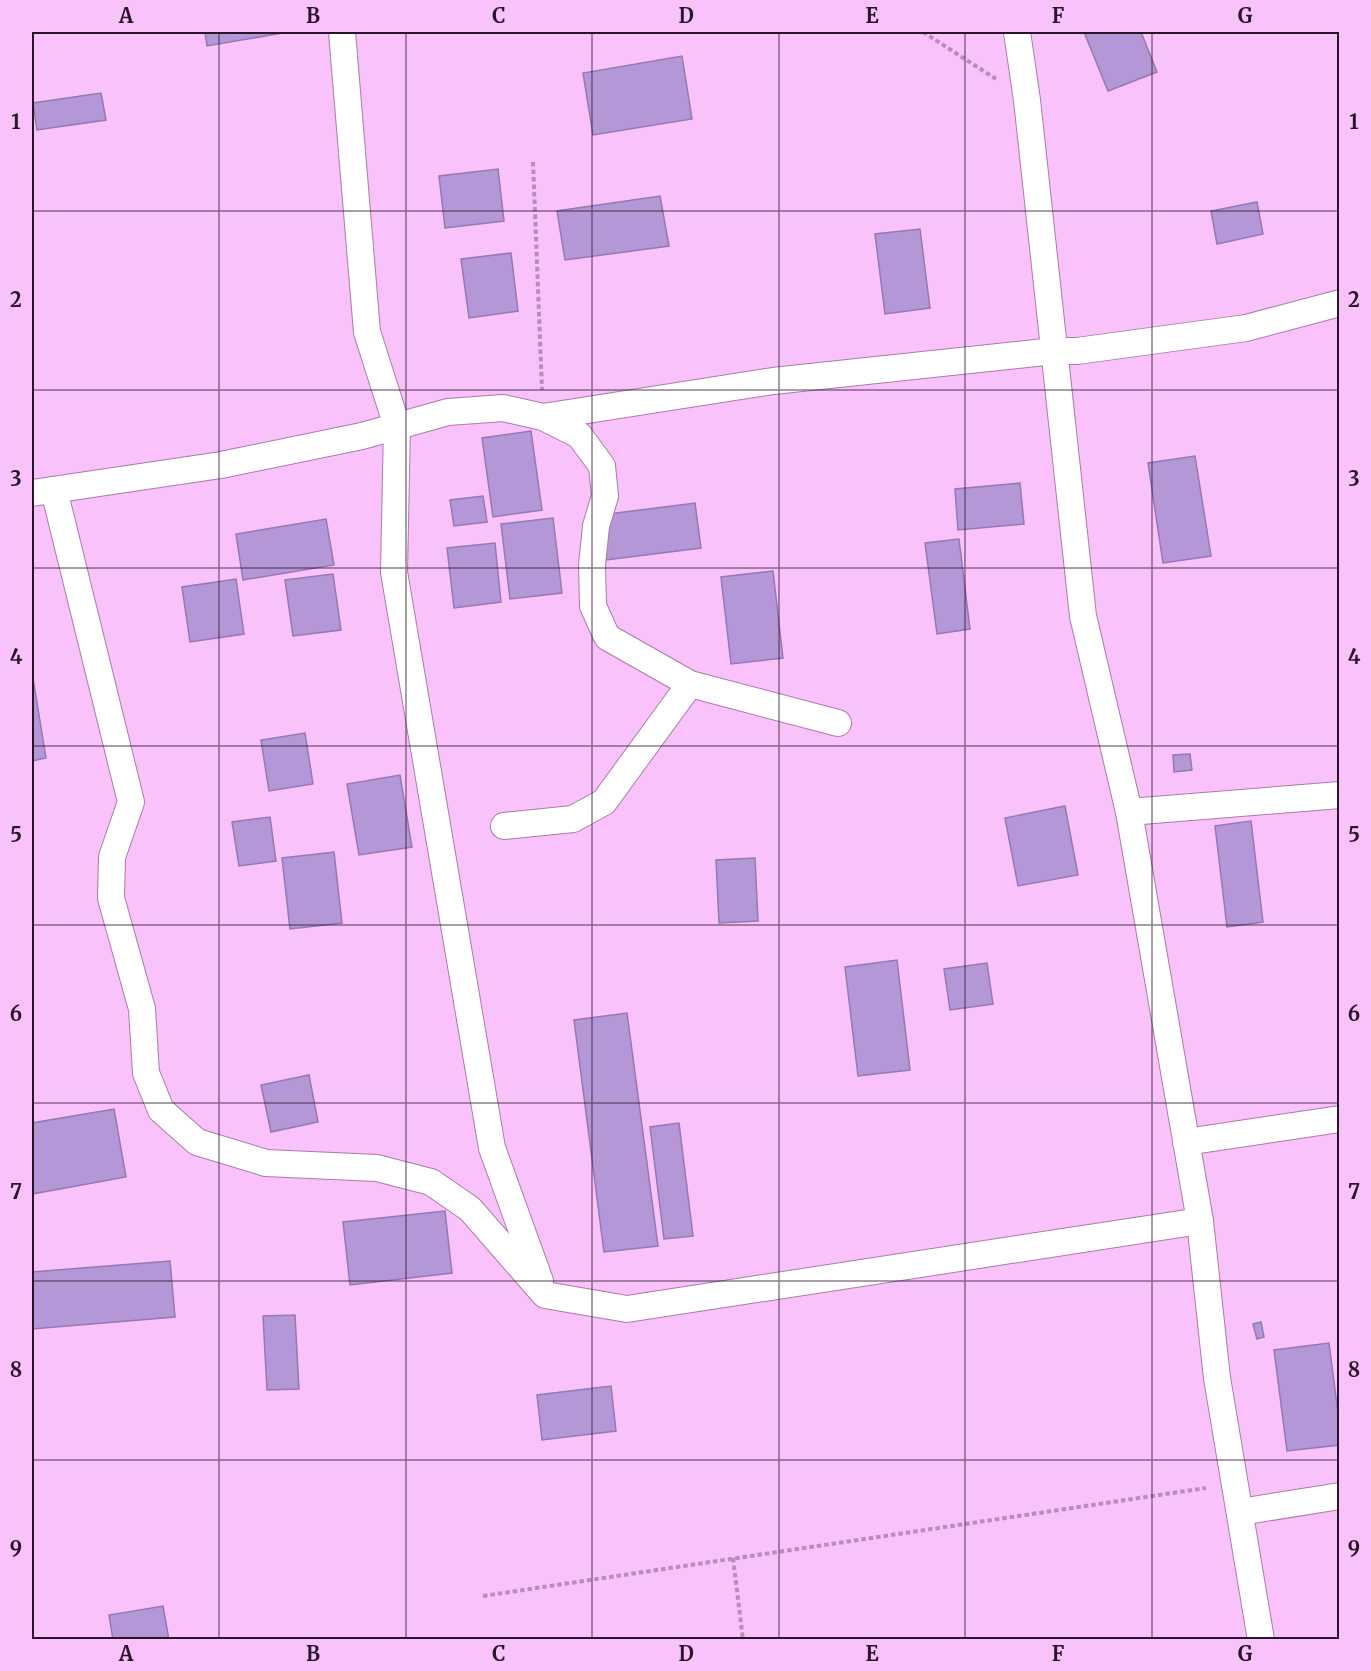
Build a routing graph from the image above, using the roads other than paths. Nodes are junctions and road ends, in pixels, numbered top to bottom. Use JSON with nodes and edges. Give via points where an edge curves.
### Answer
{"nodes":[{"id":1,"x":342,"y":32,"type":"edge"},
{"id":2,"x":1017,"y":32,"type":"edge"},
{"id":3,"x":1340,"y":303,"type":"edge"},
{"id":4,"x":1054,"y":351,"type":"junction"},
{"id":5,"x":543,"y":417,"type":"junction"},
{"id":6,"x":397,"y":426,"type":"junction"},
{"id":7,"x":43,"y":492,"type":"edge"},
{"id":8,"x":690,"y":684,"type":"junction"},
{"id":9,"x":838,"y":723,"type":"dead end"},
{"id":10,"x":1340,"y":795,"type":"edge"},
{"id":11,"x":1129,"y":812,"type":"junction"},
{"id":12,"x":504,"y":826,"type":"dead end"},
{"id":13,"x":1340,"y":1119,"type":"edge"},
{"id":14,"x":1186,"y":1142,"type":"junction"},
{"id":15,"x":1200,"y":1221,"type":"junction"},
{"id":16,"x":545,"y":1295,"type":"junction"},
{"id":17,"x":1340,"y":1496,"type":"edge"},
{"id":18,"x":1240,"y":1512,"type":"junction"},
{"id":19,"x":1261,"y":1640,"type":"edge"}],
"edges":[{"from":1,"to":6,"type":"street","via":[[367,332]]},
{"from":2,"to":4,"type":"street"},
{"from":3,"to":4,"type":"street","via":[[1246,328]]},
{"from":4,"to":5,"type":"street","via":[[773,381]]},
{"from":4,"to":11,"type":"street","via":[[1083,616]]},
{"from":5,"to":6,"type":"street","via":[[503,408],[448,412]]},
{"from":5,"to":8,"type":"street","via":[[579,435],[602,466],[605,496],[596,526],[593,606],[607,637]]},
{"from":6,"to":7,"type":"street","via":[[221,465]]},
{"from":6,"to":16,"type":"street","via":[[394,572],[492,1148]]},
{"from":7,"to":16,"type":"street","via":[[131,802],[112,856],[111,898],[142,1009],[146,1073],[160,1110],[197,1142],[266,1163],[377,1168],[431,1182],[470,1209]]},
{"from":8,"to":9,"type":"street"},
{"from":8,"to":12,"type":"street","via":[[604,802],[573,819]]},
{"from":10,"to":11,"type":"street"},
{"from":11,"to":14,"type":"street"},
{"from":13,"to":14,"type":"street"},
{"from":14,"to":15,"type":"street"},
{"from":15,"to":16,"type":"street","via":[[627,1309]]},
{"from":15,"to":18,"type":"street","via":[[1217,1378]]},
{"from":17,"to":18,"type":"street"},
{"from":18,"to":19,"type":"street"}]}
